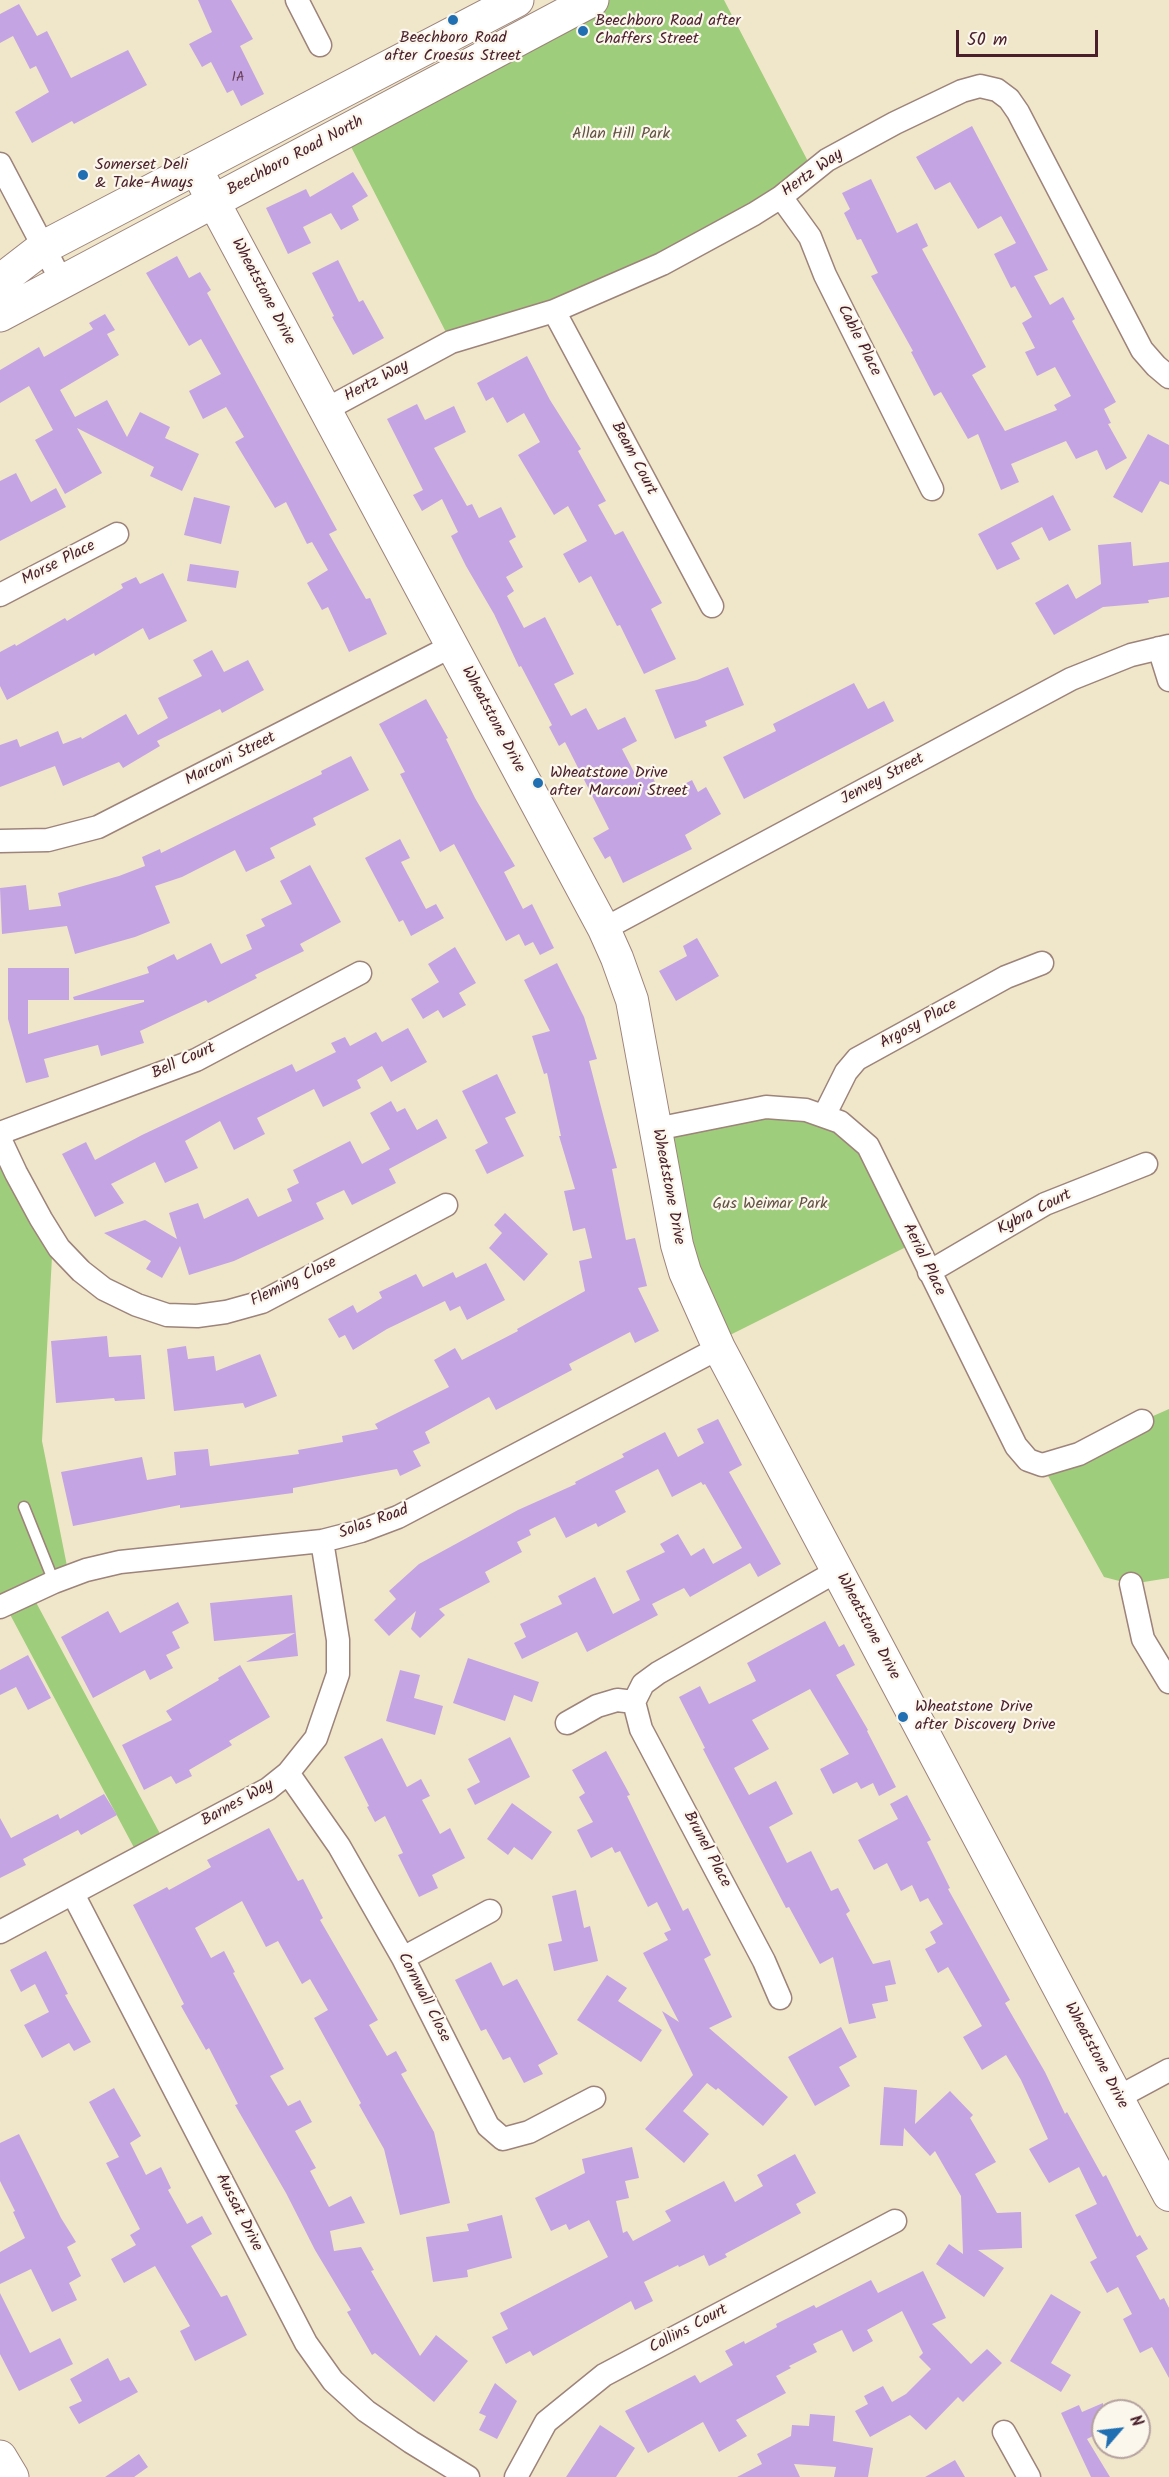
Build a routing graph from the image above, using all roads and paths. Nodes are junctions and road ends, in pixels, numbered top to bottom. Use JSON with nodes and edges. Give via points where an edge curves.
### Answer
{"nodes":[{"id":1,"x":297,"y":0,"type":"edge"},
{"id":2,"x":517,"y":0,"type":"edge"},
{"id":3,"x":592,"y":0,"type":"edge"},
{"id":4,"x":320,"y":45,"type":"dead end"},
{"id":5,"x":0,"y":164,"type":"edge"},
{"id":6,"x":196,"y":169,"type":"junction"},
{"id":7,"x":781,"y":197,"type":"junction"},
{"id":8,"x":213,"y":201,"type":"junction"},
{"id":9,"x":44,"y":247,"type":"junction"},
{"id":10,"x":0,"y":281,"type":"edge"},
{"id":11,"x":62,"y":282,"type":"junction"},
{"id":12,"x":554,"y":311,"type":"junction"},
{"id":13,"x":0,"y":315,"type":"edge"},
{"id":14,"x":1169,"y":377,"type":"edge"},
{"id":15,"x":325,"y":410,"type":"junction"},
{"id":16,"x":932,"y":489,"type":"dead end"},
{"id":17,"x":117,"y":534,"type":"dead end"},
{"id":18,"x":0,"y":595,"type":"edge"},
{"id":19,"x":712,"y":606,"type":"dead end"},
{"id":20,"x":452,"y":646,"type":"junction"},
{"id":21,"x":1164,"y":647,"type":"edge"},
{"id":22,"x":1169,"y":680,"type":"edge"},
{"id":23,"x":0,"y":841,"type":"edge"},
{"id":24,"x":603,"y":929,"type":"junction"},
{"id":25,"x":1042,"y":963,"type":"dead end"},
{"id":26,"x":360,"y":973,"type":"dead end"},
{"id":27,"x":824,"y":1116,"type":"junction"},
{"id":28,"x":656,"y":1129,"type":"junction"},
{"id":29,"x":0,"y":1133,"type":"edge"},
{"id":30,"x":0,"y":1139,"type":"edge"},
{"id":31,"x":1146,"y":1164,"type":"dead end"},
{"id":32,"x":446,"y":1205,"type":"dead end"},
{"id":33,"x":929,"y":1272,"type":"junction"},
{"id":34,"x":719,"y":1348,"type":"junction"},
{"id":35,"x":1142,"y":1420,"type":"dead end"},
{"id":36,"x":24,"y":1508,"type":"dead end"},
{"id":37,"x":322,"y":1541,"type":"junction"},
{"id":38,"x":837,"y":1571,"type":"junction"},
{"id":39,"x":54,"y":1582,"type":"junction"},
{"id":40,"x":1131,"y":1584,"type":"dead end"},
{"id":41,"x":0,"y":1607,"type":"edge"},
{"id":42,"x":1169,"y":1682,"type":"edge"},
{"id":43,"x":634,"y":1702,"type":"junction"},
{"id":44,"x":567,"y":1723,"type":"dead end"},
{"id":45,"x":288,"y":1773,"type":"junction"},
{"id":46,"x":73,"y":1894,"type":"junction"},
{"id":47,"x":490,"y":1911,"type":"dead end"},
{"id":48,"x":0,"y":1932,"type":"edge"},
{"id":49,"x":404,"y":1958,"type":"junction"},
{"id":50,"x":780,"y":1998,"type":"dead end"},
{"id":51,"x":1169,"y":2070,"type":"edge"},
{"id":52,"x":594,"y":2098,"type":"dead end"},
{"id":53,"x":1117,"y":2098,"type":"junction"},
{"id":54,"x":1169,"y":2195,"type":"edge"},
{"id":55,"x":895,"y":2221,"type":"dead end"},
{"id":56,"x":1004,"y":2432,"type":"dead end"},
{"id":57,"x":468,"y":2477,"type":"edge"},
{"id":58,"x":516,"y":2477,"type":"edge"},
{"id":59,"x":1029,"y":2477,"type":"edge"}],
"edges":[{"from":1,"to":4,"type":"street"},
{"from":2,"to":6,"type":"main road"},
{"from":3,"to":8,"type":"main road","name":"Beechboro Road North"},
{"from":5,"to":9,"type":"street"},
{"from":6,"to":8,"type":"street","name":"Wheatstone Drive"},
{"from":6,"to":9,"type":"main road"},
{"from":7,"to":12,"type":"street","name":"Hertz Way","via":[[725,232],[662,264]]},
{"from":7,"to":14,"type":"street","name":"Hertz Way","via":[[827,160],[895,123],[962,91],[980,86],[997,90],[1010,99],[1018,112],[1142,350]]},
{"from":7,"to":16,"type":"street","name":"Cable Place","via":[[810,237],[825,275]]},
{"from":8,"to":11,"type":"main road","name":"Beechboro Road North"},
{"from":8,"to":15,"type":"street","name":"Wheatstone Drive"},
{"from":9,"to":10,"type":"main road"},
{"from":9,"to":11,"type":"street"},
{"from":11,"to":13,"type":"main road","name":"Beechboro Road North"},
{"from":12,"to":15,"type":"street","name":"Hertz Way","via":[[452,342]]},
{"from":12,"to":19,"type":"street","name":"Beam Court"},
{"from":15,"to":20,"type":"street","name":"Wheatstone Drive"},
{"from":17,"to":18,"type":"street","name":"Morse Place"},
{"from":20,"to":23,"type":"street","name":"Marconi Street","via":[[98,827],[48,840]]},
{"from":20,"to":24,"type":"street","name":"Wheatstone Drive"},
{"from":21,"to":22,"type":"street"},
{"from":21,"to":24,"type":"street","name":"Jenvey Street","via":[[1131,655],[1071,679]]},
{"from":24,"to":28,"type":"street","name":"Wheatstone Drive","via":[[632,1000]]},
{"from":25,"to":27,"type":"street","name":"Argosy Place","via":[[1006,977],[857,1059],[846,1072]]},
{"from":26,"to":29,"type":"street","name":"Bell Court","via":[[196,1060]]},
{"from":27,"to":28,"type":"street","name":"Aerial Place","via":[[806,1110],[766,1107]]},
{"from":27,"to":33,"type":"street","name":"Aerial Place","via":[[840,1122],[868,1146]]},
{"from":28,"to":34,"type":"street","name":"Wheatstone Drive","via":[[677,1245]]},
{"from":30,"to":32,"type":"street","name":"Fleming Close","via":[[59,1248],[104,1289],[167,1315],[226,1312],[261,1302]]},
{"from":31,"to":33,"type":"street","name":"Kybra Court","via":[[1045,1204]]},
{"from":33,"to":35,"type":"street","name":"Aerial Place","via":[[1016,1446],[1028,1460],[1042,1464],[1079,1454]]},
{"from":34,"to":37,"type":"street","name":"Solas Road","via":[[398,1516]]},
{"from":34,"to":38,"type":"street","name":"Wheatstone Drive"},
{"from":36,"to":39,"type":"lane"},
{"from":37,"to":39,"type":"street","name":"Solas Road","via":[[120,1562]]},
{"from":37,"to":45,"type":"street","name":"Barnes Way","via":[[338,1640],[338,1674],[316,1738]]},
{"from":38,"to":43,"type":"street","via":[[658,1673],[643,1684]]},
{"from":38,"to":53,"type":"street","name":"Wheatstone Drive"},
{"from":39,"to":41,"type":"street","name":"Solas Road"},
{"from":40,"to":42,"type":"street","via":[[1143,1639]]},
{"from":43,"to":44,"type":"street","via":[[617,1700],[597,1706]]},
{"from":43,"to":50,"type":"street","name":"Brunel Place","via":[[641,1729]]},
{"from":45,"to":46,"type":"street","name":"Barnes Way","via":[[268,1789]]},
{"from":45,"to":49,"type":"street","name":"Cornwall Close","via":[[339,1846]]},
{"from":46,"to":48,"type":"street","name":"Barnes Way"},
{"from":46,"to":57,"type":"street","name":"Aussat Drive","via":[[306,2343],[333,2381],[366,2410]]},
{"from":47,"to":49,"type":"street"},
{"from":49,"to":52,"type":"street","name":"Cornwall Close","via":[[488,2126],[503,2139],[529,2132]]},
{"from":51,"to":53,"type":"street"},
{"from":53,"to":54,"type":"street","name":"Wheatstone Drive"},
{"from":55,"to":58,"type":"street","name":"Collins Court","via":[[604,2375],[546,2422]]},
{"from":56,"to":59,"type":"street"}]}
